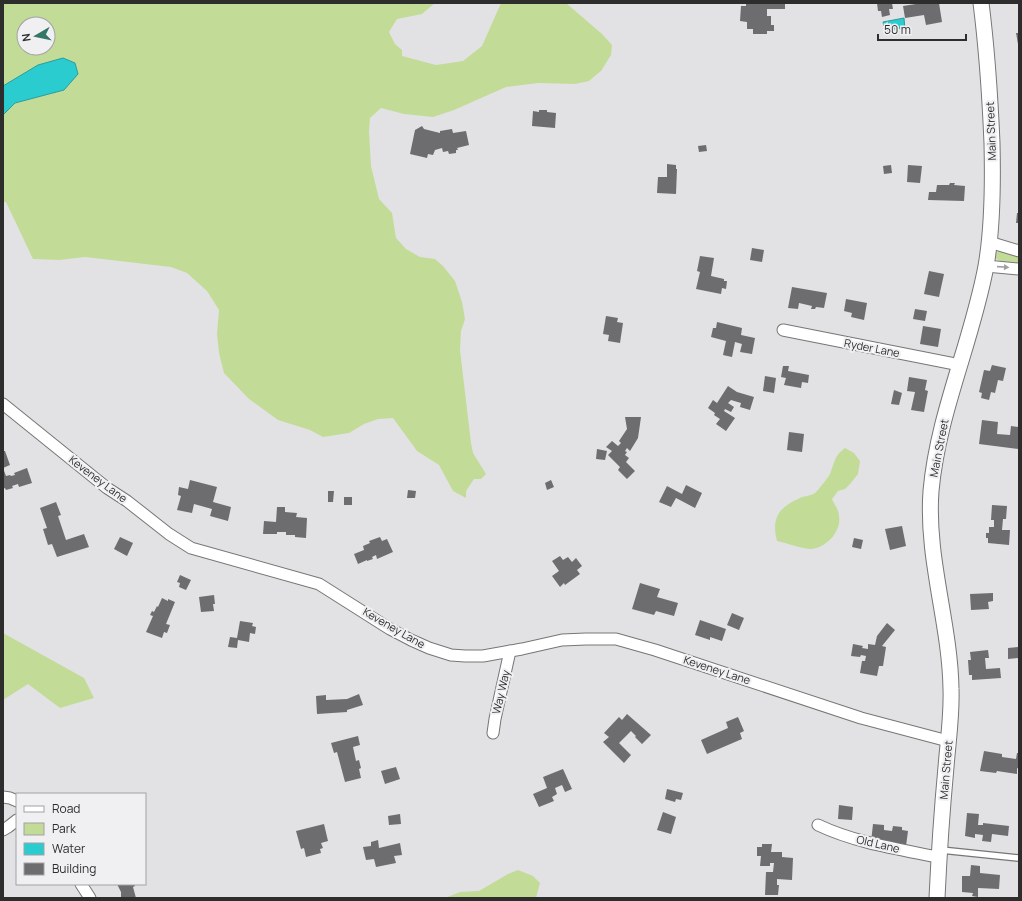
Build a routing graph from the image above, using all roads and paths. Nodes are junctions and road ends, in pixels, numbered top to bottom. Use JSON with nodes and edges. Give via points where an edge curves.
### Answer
{"nodes":[{"id":1,"x":981,"y":3,"type":"edge"},
{"id":2,"x":989,"y":242,"type":"junction"},
{"id":3,"x":1019,"y":251,"type":"edge"},
{"id":4,"x":986,"y":266,"type":"junction"},
{"id":5,"x":1019,"y":268,"type":"edge"},
{"id":6,"x":783,"y":330,"type":"dead end"},
{"id":7,"x":960,"y":365,"type":"junction"},
{"id":8,"x":3,"y":404,"type":"edge"},
{"id":9,"x":510,"y":651,"type":"junction"},
{"id":10,"x":493,"y":734,"type":"dead end"},
{"id":11,"x":948,"y":741,"type":"junction"},
{"id":12,"x":3,"y":797,"type":"edge"},
{"id":13,"x":16,"y":801,"type":"edge"},
{"id":14,"x":16,"y":821,"type":"edge"},
{"id":15,"x":818,"y":826,"type":"dead end"},
{"id":16,"x":3,"y":830,"type":"edge"},
{"id":17,"x":939,"y":853,"type":"junction"},
{"id":18,"x":1019,"y":858,"type":"edge"},
{"id":19,"x":83,"y":885,"type":"edge"},
{"id":20,"x":90,"y":898,"type":"edge"},
{"id":21,"x":936,"y":898,"type":"edge"}],
"edges":[{"from":1,"to":2,"type":"main road","name":"Main Street","via":[[991,122],[992,206]]},
{"from":2,"to":3,"type":"street"},
{"from":2,"to":4,"type":"main road","name":"Main Street"},
{"from":4,"to":5,"type":"street","one_way":true},
{"from":4,"to":7,"type":"main road","name":"Main Street"},
{"from":6,"to":7,"type":"street","name":"Ryder Lane"},
{"from":7,"to":11,"type":"main road","name":"Main Street","via":[[943,424],[934,471],[930,521],[952,691]]},
{"from":8,"to":9,"type":"street","name":"Keveney Lane","via":[[107,488],[191,548],[319,584],[390,628],[429,648],[451,655],[465,656]]},
{"from":9,"to":10,"type":"street","name":"Way Way"},
{"from":9,"to":11,"type":"street","name":"Keveney Lane","via":[[562,640],[616,640],[655,650],[868,720]]},
{"from":11,"to":17,"type":"main road","name":"Main Street"},
{"from":12,"to":13,"type":"street"},
{"from":14,"to":16,"type":"street"},
{"from":15,"to":17,"type":"street","name":"Old Lane","via":[[894,849]]},
{"from":17,"to":18,"type":"lane"},
{"from":17,"to":21,"type":"main road","name":"Main Street"},
{"from":19,"to":20,"type":"street"}]}
